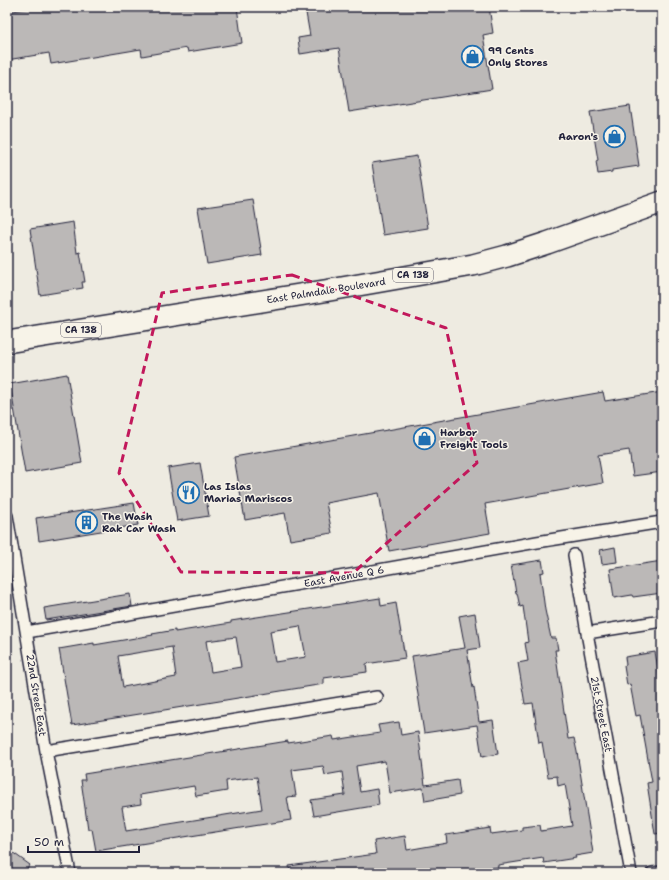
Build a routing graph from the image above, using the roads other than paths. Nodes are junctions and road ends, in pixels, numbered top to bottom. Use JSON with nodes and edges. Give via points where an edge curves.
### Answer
{"nodes":[{"id":1,"x":662,"y":202,"type":"edge"},
{"id":2,"x":7,"y":342,"type":"edge"},
{"id":3,"x":7,"y":516,"type":"edge"},
{"id":4,"x":662,"y":522,"type":"edge"},
{"id":5,"x":574,"y":555,"type":"dead end"},
{"id":6,"x":662,"y":621,"type":"edge"},
{"id":7,"x":27,"y":632,"type":"junction"},
{"id":8,"x":587,"y":633,"type":"junction"},
{"id":9,"x":377,"y":697,"type":"dead end"},
{"id":10,"x":46,"y":751,"type":"junction"},
{"id":11,"x":662,"y":872,"type":"edge"},
{"id":12,"x":70,"y":873,"type":"edge"},
{"id":13,"x":631,"y":873,"type":"edge"},
{"id":14,"x":652,"y":873,"type":"edge"}],
"edges":[{"from":1,"to":2,"type":"highway","name":"East Palmdale Boulevard","number":"CA 138","via":[[547,243],[473,265]]},
{"from":3,"to":7,"type":"street","name":"22nd Street East"},
{"from":4,"to":7,"type":"street","name":"East Avenue Q 6"},
{"from":5,"to":8,"type":"street","name":"21st Street East"},
{"from":6,"to":8,"type":"street"},
{"from":7,"to":10,"type":"street","name":"22nd Street East"},
{"from":8,"to":13,"type":"street","name":"21st Street East"},
{"from":9,"to":10,"type":"street"},
{"from":10,"to":12,"type":"street","name":"22nd Street East"},
{"from":11,"to":14,"type":"street"}]}
